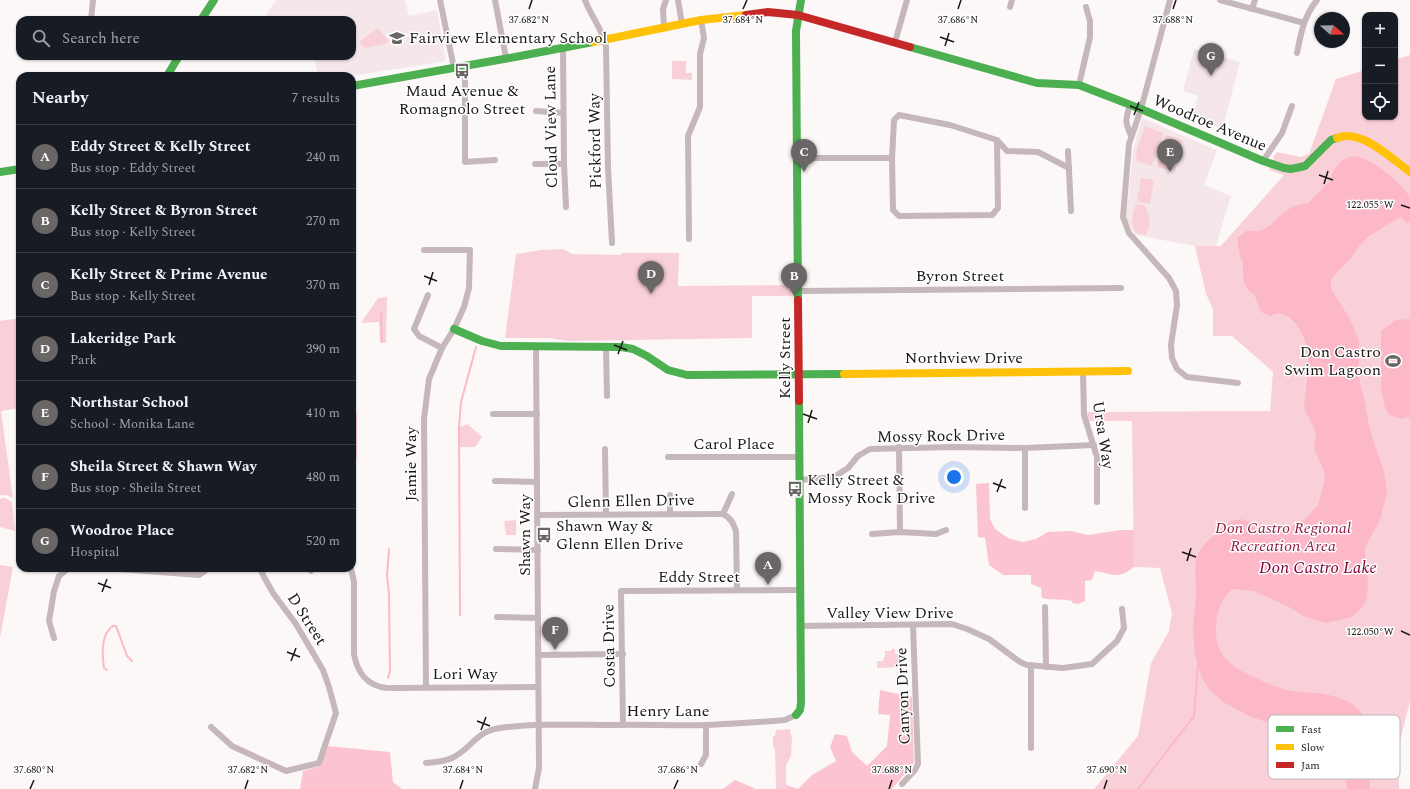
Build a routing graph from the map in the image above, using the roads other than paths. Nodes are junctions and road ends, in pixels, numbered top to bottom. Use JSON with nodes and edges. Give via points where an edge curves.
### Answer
{"nodes":[{"id":1,"x":93,"y":0,"type":"edge"},
{"id":2,"x":214,"y":0,"type":"edge"},
{"id":3,"x":440,"y":0,"type":"edge"},
{"id":4,"x":495,"y":0,"type":"edge"},
{"id":5,"x":585,"y":0,"type":"edge"},
{"id":6,"x":666,"y":0,"type":"edge"},
{"id":7,"x":678,"y":0,"type":"edge"},
{"id":8,"x":801,"y":0,"type":"edge"},
{"id":9,"x":907,"y":0,"type":"edge"},
{"id":10,"x":1170,"y":0,"type":"edge"},
{"id":11,"x":1220,"y":0,"type":"edge"},
{"id":12,"x":1255,"y":0,"type":"edge"},
{"id":13,"x":1317,"y":0,"type":"edge"},
{"id":14,"x":1086,"y":7,"type":"dead end"},
{"id":15,"x":1252,"y":9,"type":"junction"},
{"id":16,"x":798,"y":15,"type":"junction"},
{"id":17,"x":91,"y":16,"type":"edge"},
{"id":18,"x":204,"y":16,"type":"edge"},
{"id":19,"x":701,"y":20,"type":"junction"},
{"id":20,"x":1304,"y":23,"type":"junction"},
{"id":21,"x":682,"y":24,"type":"junction"},
{"id":22,"x":664,"y":27,"type":"junction"},
{"id":23,"x":604,"y":39,"type":"junction"},
{"id":24,"x":895,"y":42,"type":"junction"},
{"id":25,"x":563,"y":47,"type":"junction"},
{"id":26,"x":1297,"y":53,"type":"dead end"},
{"id":27,"x":506,"y":58,"type":"junction"},
{"id":28,"x":177,"y":60,"type":"edge"},
{"id":29,"x":465,"y":66,"type":"junction"},
{"id":30,"x":454,"y":68,"type":"junction"},
{"id":31,"x":169,"y":72,"type":"edge"},
{"id":32,"x":356,"y":85,"type":"edge"},
{"id":33,"x":1079,"y":85,"type":"junction"},
{"id":34,"x":1130,"y":105,"type":"junction"},
{"id":35,"x":1292,"y":106,"type":"dead end"},
{"id":36,"x":1141,"y":108,"type":"junction"},
{"id":37,"x":536,"y":112,"type":"dead end"},
{"id":38,"x":563,"y":113,"type":"junction"},
{"id":39,"x":1131,"y":136,"type":"junction"},
{"id":40,"x":997,"y":140,"type":"junction"},
{"id":41,"x":1068,"y":151,"type":"dead end"},
{"id":42,"x":798,"y":158,"type":"junction"},
{"id":43,"x":892,"y":158,"type":"junction"},
{"id":44,"x":495,"y":160,"type":"dead end"},
{"id":45,"x":1263,"y":161,"type":"junction"},
{"id":46,"x":536,"y":164,"type":"dead end"},
{"id":47,"x":564,"y":164,"type":"junction"},
{"id":48,"x":1069,"y":168,"type":"junction"},
{"id":49,"x":16,"y":170,"type":"edge"},
{"id":50,"x":0,"y":172,"type":"edge"},
{"id":51,"x":1410,"y":172,"type":"edge"},
{"id":52,"x":566,"y":207,"type":"dead end"},
{"id":53,"x":1071,"y":211,"type":"dead end"},
{"id":54,"x":690,"y":239,"type":"dead end"},
{"id":55,"x":612,"y":243,"type":"dead end"},
{"id":56,"x":424,"y":250,"type":"dead end"},
{"id":57,"x":1121,"y":288,"type":"dead end"},
{"id":58,"x":798,"y":291,"type":"junction"},
{"id":59,"x":428,"y":295,"type":"dead end"},
{"id":60,"x":454,"y":329,"type":"junction"},
{"id":61,"x":536,"y":346,"type":"junction"},
{"id":62,"x":606,"y":347,"type":"junction"},
{"id":63,"x":442,"y":348,"type":"junction"},
{"id":64,"x":1128,"y":371,"type":"dead end"},
{"id":65,"x":1083,"y":372,"type":"junction"},
{"id":66,"x":799,"y":374,"type":"junction"},
{"id":67,"x":1238,"y":383,"type":"dead end"},
{"id":68,"x":607,"y":396,"type":"dead end"},
{"id":69,"x":493,"y":414,"type":"dead end"},
{"id":70,"x":537,"y":414,"type":"junction"},
{"id":71,"x":1094,"y":444,"type":"junction"},
{"id":72,"x":899,"y":447,"type":"junction"},
{"id":73,"x":1025,"y":448,"type":"junction"},
{"id":74,"x":605,"y":449,"type":"dead end"},
{"id":75,"x":668,"y":457,"type":"dead end"},
{"id":76,"x":799,"y":457,"type":"junction"},
{"id":77,"x":800,"y":480,"type":"junction"},
{"id":78,"x":495,"y":481,"type":"dead end"},
{"id":79,"x":538,"y":482,"type":"junction"},
{"id":80,"x":732,"y":494,"type":"dead end"},
{"id":81,"x":670,"y":495,"type":"dead end"},
{"id":82,"x":1097,"y":502,"type":"dead end"},
{"id":83,"x":1025,"y":508,"type":"dead end"},
{"id":84,"x":670,"y":513,"type":"junction"},
{"id":85,"x":606,"y":514,"type":"junction"},
{"id":86,"x":723,"y":514,"type":"junction"},
{"id":87,"x":538,"y":515,"type":"junction"},
{"id":88,"x":946,"y":530,"type":"dead end"},
{"id":89,"x":900,"y":532,"type":"junction"},
{"id":90,"x":872,"y":534,"type":"dead end"},
{"id":91,"x":496,"y":549,"type":"dead end"},
{"id":92,"x":538,"y":550,"type":"junction"},
{"id":93,"x":64,"y":572,"type":"edge"},
{"id":94,"x":159,"y":572,"type":"edge"},
{"id":95,"x":203,"y":572,"type":"edge"},
{"id":96,"x":262,"y":572,"type":"edge"},
{"id":97,"x":353,"y":572,"type":"edge"},
{"id":98,"x":737,"y":589,"type":"junction"},
{"id":99,"x":800,"y":590,"type":"junction"},
{"id":100,"x":621,"y":591,"type":"joint"},
{"id":101,"x":1045,"y":607,"type":"dead end"},
{"id":102,"x":1122,"y":609,"type":"dead end"},
{"id":103,"x":497,"y":617,"type":"dead end"},
{"id":104,"x":538,"y":618,"type":"junction"},
{"id":105,"x":913,"y":625,"type":"junction"},
{"id":106,"x":800,"y":626,"type":"junction"},
{"id":107,"x":54,"y":638,"type":"dead end"},
{"id":108,"x":623,"y":654,"type":"junction"},
{"id":109,"x":539,"y":655,"type":"junction"},
{"id":110,"x":1031,"y":665,"type":"junction"},
{"id":111,"x":1046,"y":667,"type":"junction"},
{"id":112,"x":538,"y":686,"type":"junction"},
{"id":113,"x":426,"y":687,"type":"junction"},
{"id":114,"x":796,"y":715,"type":"joint"},
{"id":115,"x":623,"y":724,"type":"junction"},
{"id":116,"x":538,"y":725,"type":"junction"},
{"id":117,"x":706,"y":725,"type":"junction"},
{"id":118,"x":211,"y":726,"type":"dead end"},
{"id":119,"x":1031,"y":748,"type":"dead end"},
{"id":120,"x":426,"y":763,"type":"dead end"},
{"id":121,"x":701,"y":764,"type":"dead end"},
{"id":122,"x":902,"y":784,"type":"dead end"},
{"id":123,"x":535,"y":789,"type":"edge"}],
"edges":[{"from":1,"to":17,"type":"street"},
{"from":2,"to":18,"type":"street"},
{"from":3,"to":30,"type":"street"},
{"from":4,"to":27,"type":"street"},
{"from":5,"to":23,"type":"street","name":"Pickford Way"},
{"from":6,"to":22,"type":"street","via":[[663,9]]},
{"from":7,"to":21,"type":"street"},
{"from":8,"to":16,"type":"street","name":"Kelly Street"},
{"from":9,"to":24,"type":"street"},
{"from":10,"to":36,"type":"street"},
{"from":11,"to":15,"type":"street"},
{"from":12,"to":15,"type":"street"},
{"from":13,"to":20,"type":"street","via":[[1310,8]]},
{"from":14,"to":33,"type":"street","via":[[1090,21],[1090,37]]},
{"from":15,"to":20,"type":"street"},
{"from":16,"to":19,"type":"street","name":"Woodroe Avenue","via":[[768,12]]},
{"from":16,"to":24,"type":"street","name":"Woodroe Avenue"},
{"from":16,"to":42,"type":"street","name":"Kelly Street"},
{"from":19,"to":21,"type":"street","name":"Woodroe Avenue"},
{"from":19,"to":54,"type":"street","via":[[704,38],[700,54],[700,107],[688,136]]},
{"from":20,"to":26,"type":"street"},
{"from":21,"to":22,"type":"street","name":"Woodroe Avenue"},
{"from":22,"to":23,"type":"street","name":"Woodroe Avenue"},
{"from":23,"to":25,"type":"street","name":"Woodroe Avenue"},
{"from":23,"to":55,"type":"street","name":"Pickford Way"},
{"from":24,"to":33,"type":"street","name":"Woodroe Avenue","via":[[1037,83]]},
{"from":25,"to":27,"type":"street","name":"Woodroe Avenue"},
{"from":25,"to":38,"type":"street","name":"Cloud View Lane"},
{"from":27,"to":29,"type":"street","name":"Woodroe Avenue"},
{"from":28,"to":31,"type":"street"},
{"from":29,"to":30,"type":"street","name":"Woodroe Avenue"},
{"from":29,"to":44,"type":"street","via":[[465,162]]},
{"from":30,"to":32,"type":"street","name":"Woodroe Avenue"},
{"from":33,"to":34,"type":"street","name":"Woodroe Avenue"},
{"from":34,"to":36,"type":"street","name":"Woodroe Avenue"},
{"from":34,"to":39,"type":"street","via":[[1126,120]]},
{"from":35,"to":45,"type":"street","via":[[1282,133]]},
{"from":36,"to":39,"type":"street"},
{"from":36,"to":45,"type":"street","name":"Woodroe Avenue"},
{"from":37,"to":38,"type":"street"},
{"from":38,"to":47,"type":"street","name":"Cloud View Lane"},
{"from":39,"to":67,"type":"street","via":[[1123,217],[1129,234],[1169,278],[1176,291],[1172,358],[1178,369],[1187,377]]},
{"from":40,"to":43,"type":"street","via":[[950,125],[899,115],[894,120]]},
{"from":40,"to":43,"type":"street","via":[[998,208],[992,215],[898,216],[893,210]]},
{"from":40,"to":48,"type":"street","via":[[1006,151],[1038,152]]},
{"from":41,"to":48,"type":"street"},
{"from":42,"to":43,"type":"street"},
{"from":42,"to":58,"type":"street","name":"Kelly Street"},
{"from":45,"to":51,"type":"street","name":"Woodroe Avenue","via":[[1291,169],[1305,166],[1331,140],[1350,136],[1369,142]]},
{"from":46,"to":47,"type":"street"},
{"from":47,"to":52,"type":"street","name":"Cloud View Lane"},
{"from":48,"to":53,"type":"street"},
{"from":49,"to":50,"type":"street"},
{"from":56,"to":60,"type":"street","name":"Jamie Way","via":[[470,250],[469,288]]},
{"from":57,"to":58,"type":"street","name":"Byron Street"},
{"from":58,"to":66,"type":"street","name":"Kelly Street"},
{"from":59,"to":63,"type":"street","via":[[414,329],[419,336]]},
{"from":60,"to":61,"type":"street","name":"Northview Drive","via":[[501,346]]},
{"from":60,"to":63,"type":"street","name":"Jamie Way"},
{"from":61,"to":62,"type":"street","name":"Northview Drive"},
{"from":61,"to":70,"type":"street","name":"Shawn Way"},
{"from":62,"to":66,"type":"street","name":"Northview Drive","via":[[633,349],[668,370],[687,375]]},
{"from":62,"to":68,"type":"street"},
{"from":63,"to":113,"type":"street","name":"Jamie Way","via":[[429,379],[424,419]]},
{"from":64,"to":65,"type":"street","name":"Northview Drive"},
{"from":65,"to":66,"type":"street","name":"Northview Drive"},
{"from":65,"to":71,"type":"street","name":"Ursa Way","via":[[1084,415]]},
{"from":66,"to":76,"type":"street","name":"Kelly Street"},
{"from":69,"to":70,"type":"street"},
{"from":70,"to":79,"type":"street","name":"Shawn Way"},
{"from":71,"to":73,"type":"street","name":"Mossy Rock Drive"},
{"from":71,"to":82,"type":"street","name":"Ursa Way","via":[[1097,458]]},
{"from":72,"to":73,"type":"street","name":"Mossy Rock Drive"},
{"from":72,"to":77,"type":"street","name":"Mossy Rock Drive","via":[[870,449],[834,477]]},
{"from":72,"to":89,"type":"street"},
{"from":73,"to":83,"type":"street"},
{"from":74,"to":85,"type":"street"},
{"from":75,"to":76,"type":"street","name":"Carol Place"},
{"from":76,"to":77,"type":"street","name":"Kelly Street"},
{"from":77,"to":99,"type":"street","name":"Kelly Street"},
{"from":78,"to":79,"type":"street"},
{"from":79,"to":87,"type":"street","name":"Shawn Way"},
{"from":80,"to":86,"type":"street"},
{"from":81,"to":84,"type":"street"},
{"from":84,"to":85,"type":"street","name":"Glenn Ellen Drive"},
{"from":84,"to":86,"type":"street","name":"Glenn Ellen Drive"},
{"from":85,"to":87,"type":"street","name":"Glenn Ellen Drive"},
{"from":86,"to":98,"type":"street","via":[[734,523],[736,531]]},
{"from":87,"to":92,"type":"street","name":"Shawn Way"},
{"from":88,"to":89,"type":"street","via":[[936,534]]},
{"from":89,"to":90,"type":"street"},
{"from":91,"to":92,"type":"street"},
{"from":92,"to":104,"type":"street","name":"Shawn Way"},
{"from":93,"to":107,"type":"street","via":[[59,576],[54,591],[49,621]]},
{"from":94,"to":95,"type":"street","via":[[199,575]]},
{"from":96,"to":118,"type":"street","name":"D Street","via":[[323,670],[336,713],[319,763],[286,771],[232,746]]},
{"from":97,"to":113,"type":"street","name":"Lori Way","via":[[354,654],[361,674],[376,686]]},
{"from":98,"to":99,"type":"street","name":"Eddy Street"},
{"from":98,"to":100,"type":"street","name":"Eddy Street"},
{"from":99,"to":106,"type":"street","name":"Kelly Street"},
{"from":100,"to":108,"type":"street","name":"Costa Drive"},
{"from":101,"to":111,"type":"street"},
{"from":102,"to":111,"type":"street","name":"Valley View Drive","via":[[1124,628],[1117,641],[1092,664],[1063,668]]},
{"from":103,"to":104,"type":"street"},
{"from":104,"to":109,"type":"street","name":"Shawn Way"},
{"from":105,"to":106,"type":"street","name":"Valley View Drive"},
{"from":105,"to":110,"type":"street","name":"Valley View Drive","via":[[952,624],[967,629],[988,639],[1017,660]]},
{"from":105,"to":122,"type":"street","name":"Canyon Drive","via":[[918,764]]},
{"from":106,"to":114,"type":"street","name":"Kelly Street","via":[[801,703]]},
{"from":108,"to":109,"type":"street"},
{"from":108,"to":115,"type":"street","name":"Costa Drive"},
{"from":109,"to":112,"type":"street","name":"Shawn Way"},
{"from":110,"to":111,"type":"street","name":"Valley View Drive"},
{"from":110,"to":119,"type":"street"},
{"from":112,"to":113,"type":"street","name":"Lori Way"},
{"from":112,"to":116,"type":"street","name":"Shawn Way"},
{"from":114,"to":117,"type":"street","name":"Henry Lane","via":[[785,720]]},
{"from":115,"to":116,"type":"street","name":"Henry Lane"},
{"from":115,"to":117,"type":"street","name":"Henry Lane"},
{"from":116,"to":120,"type":"street","name":"Henry Lane","via":[[493,729],[482,734],[452,758]]},
{"from":116,"to":123,"type":"street","name":"Shawn Way","via":[[539,768]]},
{"from":117,"to":121,"type":"street","via":[[706,755]]}]}
